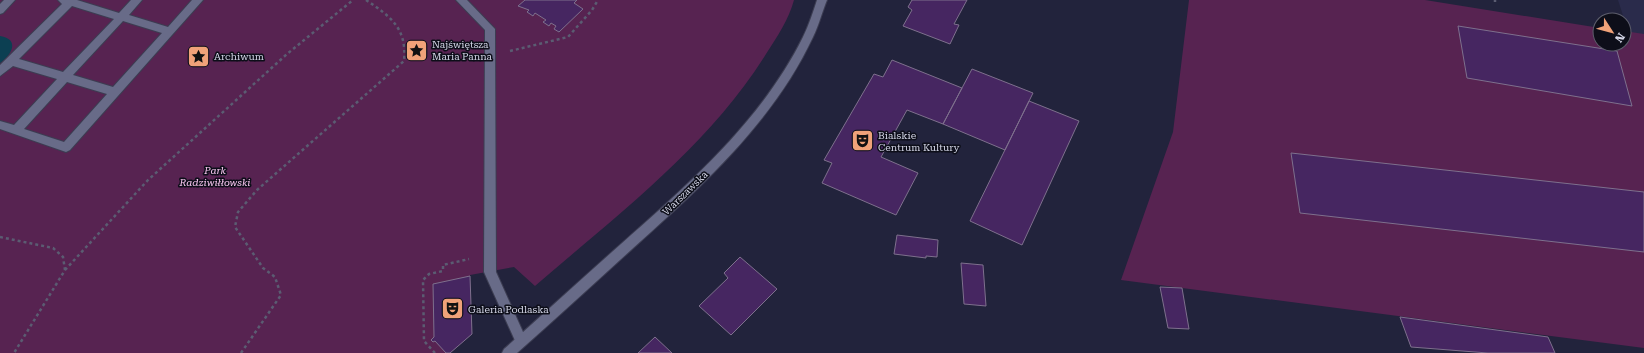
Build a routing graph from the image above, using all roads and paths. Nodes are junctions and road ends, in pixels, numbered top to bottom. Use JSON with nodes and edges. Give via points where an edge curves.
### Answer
{"nodes":[{"id":1,"x":10,"y":0,"type":"edge"},
{"id":2,"x":138,"y":0,"type":"edge"},
{"id":3,"x":198,"y":0,"type":"edge"},
{"id":4,"x":353,"y":0,"type":"edge"},
{"id":5,"x":366,"y":0,"type":"edge"},
{"id":6,"x":461,"y":0,"type":"edge"},
{"id":7,"x":598,"y":0,"type":"edge"},
{"id":8,"x":822,"y":0,"type":"edge"},
{"id":9,"x":68,"y":1,"type":"edge"},
{"id":10,"x":0,"y":10,"type":"edge"},
{"id":11,"x":122,"y":17,"type":"junction"},
{"id":12,"x":169,"y":32,"type":"junction"},
{"id":13,"x":490,"y":55,"type":"junction"},
{"id":14,"x":11,"y":61,"type":"junction"},
{"id":15,"x":0,"y":72,"type":"edge"},
{"id":16,"x":65,"y":77,"type":"junction"},
{"id":17,"x":115,"y":92,"type":"junction"},
{"id":18,"x":0,"y":125,"type":"edge"},
{"id":19,"x":16,"y":130,"type":"junction"},
{"id":20,"x":0,"y":237,"type":"edge"},
{"id":21,"x":446,"y":264,"type":"dead end"},
{"id":22,"x":65,"y":270,"type":"junction"},
{"id":23,"x":522,"y":341,"type":"junction"},
{"id":24,"x":14,"y":353,"type":"edge"},
{"id":25,"x":241,"y":353,"type":"edge"},
{"id":26,"x":435,"y":353,"type":"edge"},
{"id":27,"x":508,"y":353,"type":"edge"}],
"edges":[{"from":1,"to":10,"type":"street"},
{"from":2,"to":11,"type":"street"},
{"from":3,"to":12,"type":"street"},
{"from":4,"to":22,"type":"path","via":[[286,54],[148,180]]},
{"from":5,"to":25,"type":"path","via":[[390,17],[403,33],[407,47],[404,61],[257,190],[238,212],[235,228],[263,268],[275,278],[280,295]]},
{"from":6,"to":13,"type":"street","via":[[490,29]]},
{"from":7,"to":13,"type":"path","via":[[568,37]]},
{"from":8,"to":23,"type":"street","name":"Warszawska","via":[[817,18],[797,58],[746,130],[662,216]]},
{"from":9,"to":11,"type":"street"},
{"from":9,"to":14,"type":"street"},
{"from":11,"to":12,"type":"street"},
{"from":11,"to":16,"type":"street"},
{"from":12,"to":17,"type":"street"},
{"from":13,"to":23,"type":"street","via":[[490,272]]},
{"from":14,"to":15,"type":"street"},
{"from":14,"to":16,"type":"street"},
{"from":16,"to":17,"type":"street"},
{"from":16,"to":19,"type":"street"},
{"from":17,"to":19,"type":"street","via":[[66,147]]},
{"from":18,"to":19,"type":"street"},
{"from":20,"to":22,"type":"path","via":[[54,248],[63,257]]},
{"from":21,"to":26,"type":"path","via":[[443,265],[443,271],[429,274],[423,280],[424,341]]},
{"from":22,"to":24,"type":"path"},
{"from":23,"to":27,"type":"street","name":"Warszawska"}]}
